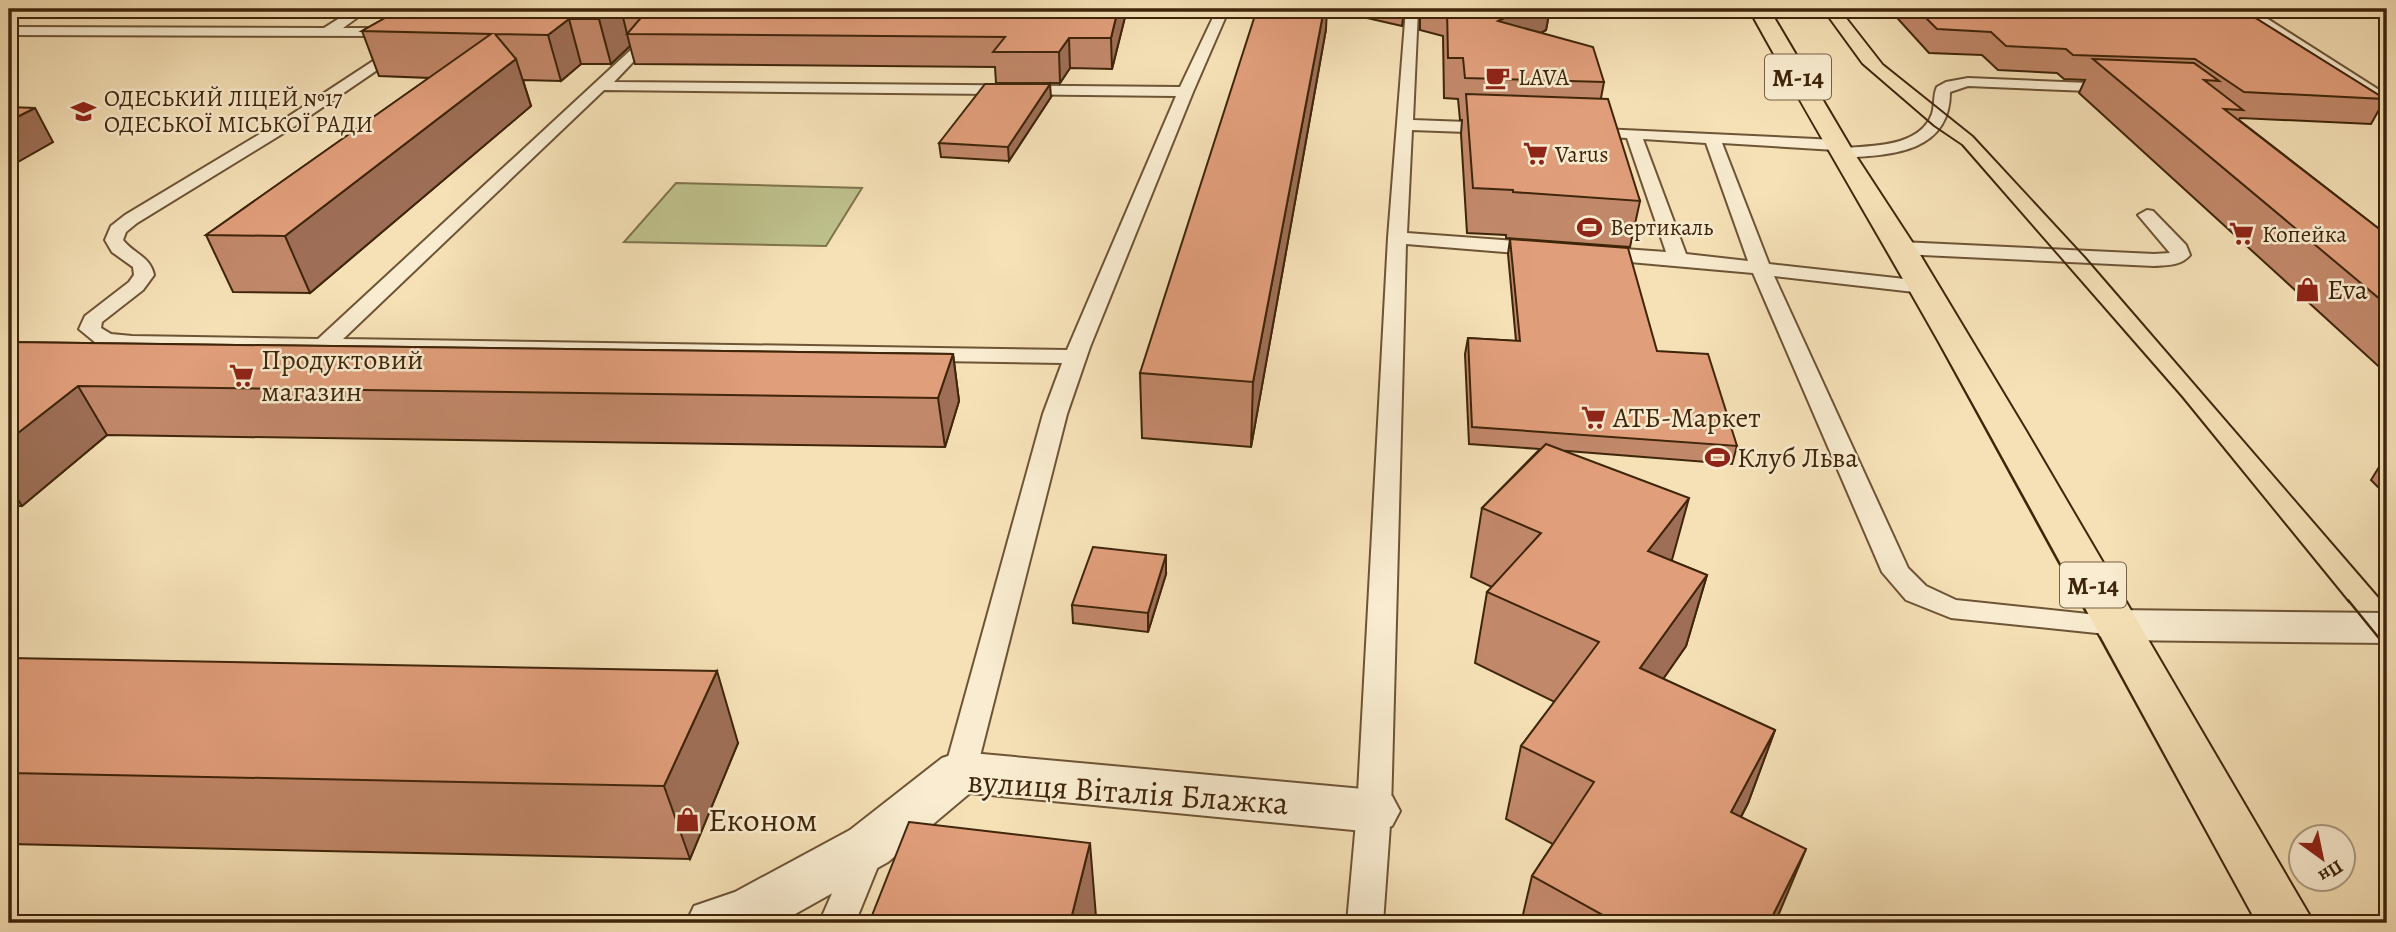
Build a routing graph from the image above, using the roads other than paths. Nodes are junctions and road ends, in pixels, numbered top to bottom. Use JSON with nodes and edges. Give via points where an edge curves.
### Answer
{"nodes":[{"id":1,"x":363,"y":9,"type":"edge"},
{"id":2,"x":1223,"y":9,"type":"edge"},
{"id":3,"x":1412,"y":9,"type":"edge"},
{"id":4,"x":1759,"y":9,"type":"edge"},
{"id":5,"x":2243,"y":9,"type":"edge"},
{"id":6,"x":9,"y":31,"type":"edge"},
{"id":7,"x":326,"y":32,"type":"junction"},
{"id":8,"x":392,"y":32,"type":"junction"},
{"id":9,"x":420,"y":33,"type":"edge"},
{"id":10,"x":611,"y":34,"type":"edge"},
{"id":11,"x":601,"y":86,"type":"junction"},
{"id":12,"x":2127,"y":88,"type":"edge"},
{"id":13,"x":1185,"y":92,"type":"junction"},
{"id":14,"x":2387,"y":101,"type":"edge"},
{"id":15,"x":1405,"y":125,"type":"junction"},
{"id":16,"x":1512,"y":129,"type":"edge"},
{"id":17,"x":1566,"y":131,"type":"edge"},
{"id":18,"x":1633,"y":133,"type":"junction"},
{"id":19,"x":1712,"y":138,"type":"junction"},
{"id":20,"x":1839,"y":149,"type":"junction"},
{"id":21,"x":2147,"y":215,"type":"dead end"},
{"id":22,"x":1397,"y":238,"type":"junction"},
{"id":23,"x":1900,"y":248,"type":"junction"},
{"id":24,"x":1678,"y":259,"type":"junction"},
{"id":25,"x":1761,"y":269,"type":"junction"},
{"id":26,"x":1923,"y":287,"type":"junction"},
{"id":27,"x":325,"y":344,"type":"junction"},
{"id":28,"x":1075,"y":357,"type":"junction"},
{"id":29,"x":2116,"y":625,"type":"junction"},
{"id":30,"x":2387,"y":628,"type":"edge"},
{"id":31,"x":960,"y":772,"type":"junction"},
{"id":32,"x":1374,"y":811,"type":"junction"},
{"id":33,"x":869,"y":846,"type":"junction"},
{"id":34,"x":713,"y":923,"type":"edge"},
{"id":35,"x":838,"y":923,"type":"edge"},
{"id":36,"x":1365,"y":923,"type":"edge"},
{"id":37,"x":2286,"y":923,"type":"edge"}],
"edges":[{"from":1,"to":7,"type":"lane"},
{"from":2,"to":13,"type":"lane"},
{"from":3,"to":15,"type":"lane"},
{"from":4,"to":20,"type":"highway","number":"М-14"},
{"from":5,"to":14,"type":"lane"},
{"from":6,"to":7,"type":"lane"},
{"from":7,"to":8,"type":"lane"},
{"from":8,"to":9,"type":"lane"},
{"from":8,"to":27,"type":"lane","via":[[411,39],[410,44],[118,230],[114,240],[142,265],[144,275],[101,310],[90,329],[95,336],[127,342]]},
{"from":10,"to":11,"type":"lane","via":[[634,37],[643,44]]},
{"from":11,"to":13,"type":"lane"},
{"from":11,"to":27,"type":"lane"},
{"from":12,"to":20,"type":"lane","via":[[1951,85],[1942,90],[1941,113],[1925,134],[1896,146]]},
{"from":13,"to":28,"type":"lane"},
{"from":15,"to":16,"type":"lane"},
{"from":15,"to":22,"type":"lane"},
{"from":17,"to":18,"type":"lane"},
{"from":18,"to":19,"type":"lane"},
{"from":18,"to":24,"type":"lane"},
{"from":19,"to":20,"type":"lane"},
{"from":19,"to":25,"type":"lane"},
{"from":20,"to":23,"type":"highway","number":"М-14"},
{"from":21,"to":23,"type":"lane","via":[[2179,248],[2180,255],[2154,260]]},
{"from":22,"to":24,"type":"lane"},
{"from":22,"to":32,"type":"lane"},
{"from":23,"to":26,"type":"highway","number":"М-14"},
{"from":24,"to":25,"type":"lane"},
{"from":25,"to":26,"type":"lane"},
{"from":25,"to":29,"type":"lane","via":[[1875,527],[1905,583],[1951,609]]},
{"from":26,"to":29,"type":"highway","number":"М-14"},
{"from":27,"to":28,"type":"lane"},
{"from":28,"to":31,"type":"lane","via":[[1055,414]]},
{"from":29,"to":30,"type":"street"},
{"from":29,"to":37,"type":"highway","number":"М-14"},
{"from":31,"to":32,"type":"street","name":"вулиця Віталія Блажка"},
{"from":31,"to":33,"type":"street","name":"вулиця Віталія Блажка"},
{"from":32,"to":36,"type":"lane"},
{"from":33,"to":34,"type":"street","name":"вулиця Віталія Блажка","via":[[752,910]]},
{"from":33,"to":35,"type":"lane"}]}
